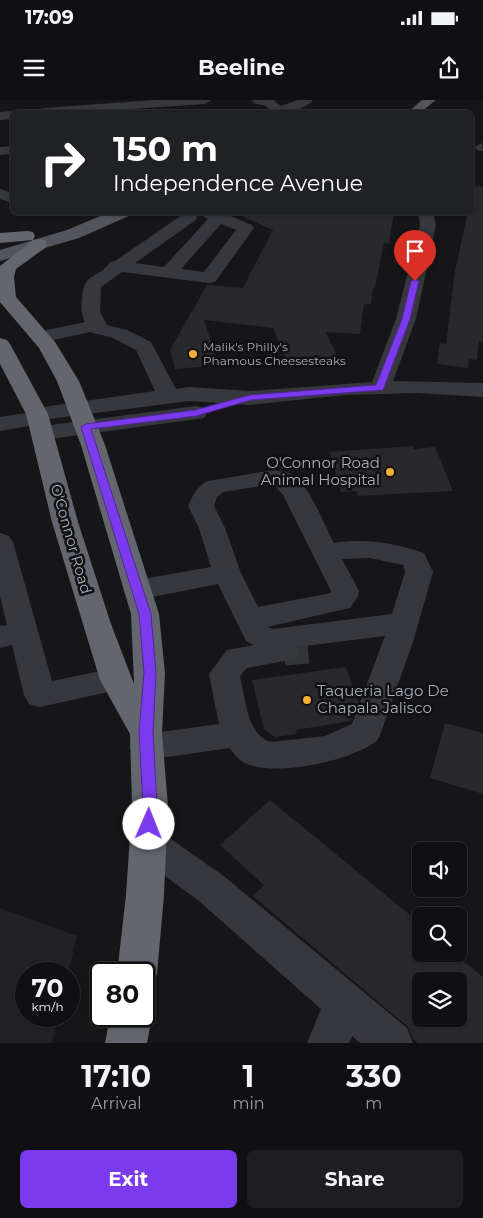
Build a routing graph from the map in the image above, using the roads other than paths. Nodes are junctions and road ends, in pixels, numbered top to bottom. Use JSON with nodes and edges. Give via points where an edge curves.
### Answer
{"nodes":[{"id":1,"x":205,"y":100,"type":"edge"},
{"id":2,"x":258,"y":100,"type":"edge"},
{"id":3,"x":307,"y":100,"type":"edge"},
{"id":4,"x":430,"y":100,"type":"edge"},
{"id":5,"x":71,"y":110,"type":"edge"},
{"id":6,"x":277,"y":110,"type":"edge"},
{"id":7,"x":285,"y":110,"type":"edge"},
{"id":8,"x":417,"y":110,"type":"edge"},
{"id":9,"x":118,"y":215,"type":"edge"},
{"id":10,"x":190,"y":215,"type":"edge"},
{"id":11,"x":211,"y":215,"type":"edge"},
{"id":12,"x":425,"y":215,"type":"edge"},
{"id":13,"x":0,"y":238,"type":"edge"},
{"id":14,"x":33,"y":240,"type":"junction"},
{"id":15,"x":0,"y":244,"type":"edge"},
{"id":16,"x":0,"y":256,"type":"edge"},
{"id":17,"x":116,"y":266,"type":"junction"},
{"id":18,"x":168,"y":273,"type":"junction"},
{"id":19,"x":4,"y":293,"type":"edge"},
{"id":20,"x":96,"y":326,"type":"junction"},
{"id":21,"x":40,"y":337,"type":"junction"},
{"id":22,"x":0,"y":344,"type":"edge"},
{"id":23,"x":380,"y":388,"type":"junction"},
{"id":24,"x":483,"y":390,"type":"edge"},
{"id":25,"x":169,"y":396,"type":"junction"},
{"id":26,"x":250,"y":398,"type":"junction"},
{"id":27,"x":83,"y":417,"type":"junction"},
{"id":28,"x":39,"y":422,"type":"junction"},
{"id":29,"x":0,"y":424,"type":"edge"},
{"id":30,"x":326,"y":553,"type":"junction"},
{"id":31,"x":3,"y":560,"type":"edge"},
{"id":32,"x":227,"y":573,"type":"junction"},
{"id":33,"x":137,"y":590,"type":"junction"},
{"id":34,"x":249,"y":619,"type":"junction"},
{"id":35,"x":400,"y":632,"type":"junction"},
{"id":36,"x":12,"y":634,"type":"edge"},
{"id":37,"x":115,"y":680,"type":"junction"},
{"id":38,"x":238,"y":734,"type":"junction"},
{"id":39,"x":146,"y":740,"type":"junction"},
{"id":40,"x":148,"y":843,"type":"junction"},
{"id":41,"x":138,"y":962,"type":"edge"},
{"id":42,"x":345,"y":1003,"type":"junction"},
{"id":43,"x":129,"y":1027,"type":"edge"},
{"id":44,"x":126,"y":1043,"type":"edge"},
{"id":45,"x":328,"y":1043,"type":"edge"},
{"id":46,"x":392,"y":1043,"type":"edge"}],
"edges":[{"from":1,"to":5,"type":"street"},
{"from":2,"to":6,"type":"street","via":[[270,103]]},
{"from":3,"to":7,"type":"street"},
{"from":4,"to":8,"type":"main road"},
{"from":9,"to":14,"type":"main road","via":[[73,234]]},
{"from":10,"to":17,"type":"street"},
{"from":11,"to":18,"type":"street"},
{"from":11,"to":18,"type":"street","via":[[246,228],[209,278]]},
{"from":12,"to":23,"type":"street","via":[[428,225],[406,319]]},
{"from":13,"to":14,"type":"highway"},
{"from":14,"to":15,"type":"main road"},
{"from":14,"to":16,"type":"main road"},
{"from":14,"to":19,"type":"highway","via":[[8,267]]},
{"from":17,"to":18,"type":"street"},
{"from":17,"to":20,"type":"street","via":[[92,285],[90,312]]},
{"from":19,"to":21,"type":"highway","name":"O'Connor Road"},
{"from":20,"to":21,"type":"street"},
{"from":20,"to":25,"type":"street","via":[[144,346]]},
{"from":21,"to":27,"type":"highway","name":"O'Connor Road","via":[[68,381]]},
{"from":22,"to":28,"type":"highway","name":"O'Connor Road"},
{"from":23,"to":24,"type":"street"},
{"from":23,"to":26,"type":"street"},
{"from":25,"to":26,"type":"street"},
{"from":25,"to":27,"type":"street"},
{"from":26,"to":27,"type":"street","via":[[196,413]]},
{"from":27,"to":28,"type":"street"},
{"from":27,"to":33,"type":"highway","name":"O'Connor Road"},
{"from":28,"to":29,"type":"street"},
{"from":28,"to":37,"type":"highway","name":"O'Connor Road","via":[[65,522]]},
{"from":30,"to":32,"type":"street","via":[[296,496],[281,478],[217,486],[209,489],[201,506]]},
{"from":30,"to":34,"type":"street","via":[[345,591],[340,601]]},
{"from":30,"to":35,"type":"street","via":[[352,548],[396,552],[414,559],[419,572]]},
{"from":31,"to":36,"type":"street"},
{"from":32,"to":33,"type":"street"},
{"from":32,"to":34,"type":"street"},
{"from":33,"to":39,"type":"highway","name":"O'Connor Road","via":[[145,614],[150,673]]},
{"from":34,"to":35,"type":"street","via":[[256,634],[272,640]]},
{"from":35,"to":38,"type":"street","via":[[365,732],[329,749],[271,756],[252,751]]},
{"from":35,"to":38,"type":"street","via":[[378,640],[238,658],[224,674]]},
{"from":36,"to":37,"type":"street","via":[[40,695]]},
{"from":37,"to":39,"type":"highway","name":"O'Connor Road"},
{"from":38,"to":39,"type":"street"},
{"from":39,"to":40,"type":"highway","name":"O'Connor Road","via":[[150,806]]},
{"from":40,"to":41,"type":"highway","name":"O'Connor Road"},
{"from":40,"to":42,"type":"street","via":[[212,889]]},
{"from":42,"to":45,"type":"street"},
{"from":42,"to":46,"type":"street"},
{"from":43,"to":44,"type":"highway"}]}
